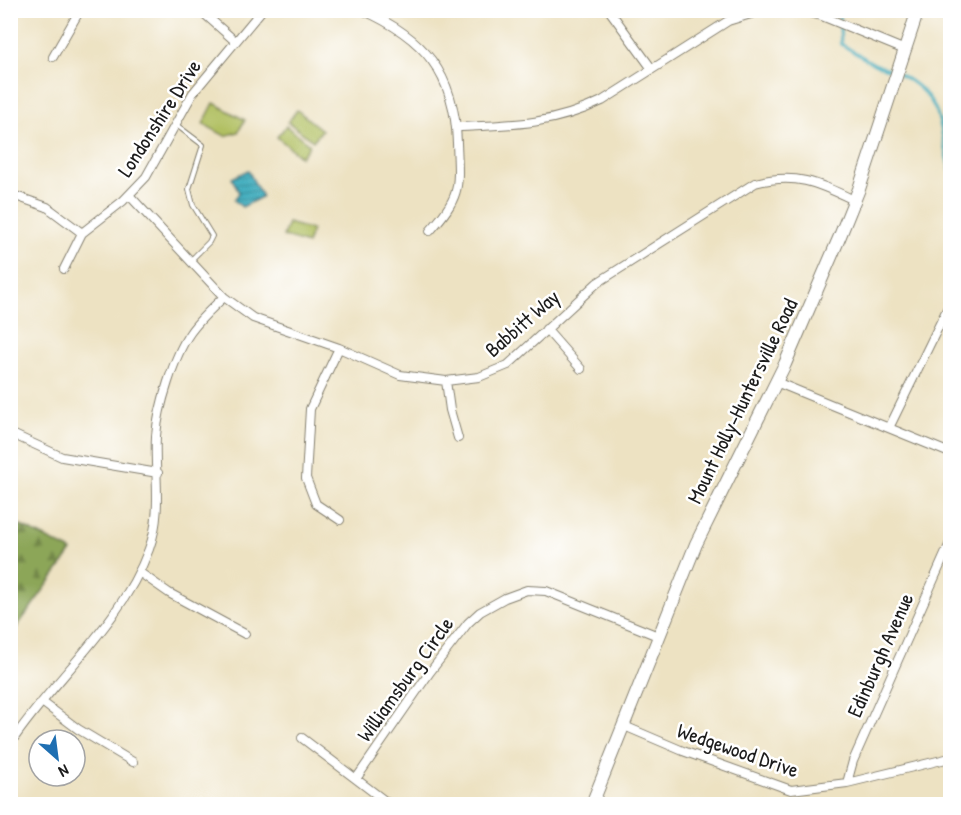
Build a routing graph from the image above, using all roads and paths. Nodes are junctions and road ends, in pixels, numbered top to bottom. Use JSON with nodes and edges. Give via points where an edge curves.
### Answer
{"nodes":[{"id":1,"x":80,"y":10,"type":"edge"},
{"id":2,"x":200,"y":10,"type":"edge"},
{"id":3,"x":262,"y":10,"type":"edge"},
{"id":4,"x":362,"y":10,"type":"edge"},
{"id":5,"x":609,"y":10,"type":"edge"},
{"id":6,"x":764,"y":10,"type":"edge"},
{"id":7,"x":796,"y":10,"type":"edge"},
{"id":8,"x":918,"y":10,"type":"edge"},
{"id":9,"x":823,"y":14,"type":"edge"},
{"id":10,"x":235,"y":41,"type":"junction"},
{"id":11,"x":905,"y":50,"type":"junction"},
{"id":12,"x":53,"y":57,"type":"dead end"},
{"id":13,"x":652,"y":69,"type":"junction"},
{"id":14,"x":175,"y":124,"type":"junction"},
{"id":15,"x":457,"y":127,"type":"junction"},
{"id":16,"x":10,"y":194,"type":"edge"},
{"id":17,"x":129,"y":195,"type":"junction"},
{"id":18,"x":854,"y":200,"type":"junction"},
{"id":19,"x":430,"y":231,"type":"dead end"},
{"id":20,"x":82,"y":233,"type":"junction"},
{"id":21,"x":190,"y":261,"type":"junction"},
{"id":22,"x":64,"y":269,"type":"dead end"},
{"id":23,"x":224,"y":297,"type":"junction"},
{"id":24,"x":951,"y":303,"type":"edge"},
{"id":25,"x":546,"y":329,"type":"junction"},
{"id":26,"x":339,"y":348,"type":"junction"},
{"id":27,"x":581,"y":369,"type":"dead end"},
{"id":28,"x":446,"y":381,"type":"junction"},
{"id":29,"x":776,"y":382,"type":"junction"},
{"id":30,"x":890,"y":428,"type":"junction"},
{"id":31,"x":10,"y":433,"type":"edge"},
{"id":32,"x":458,"y":438,"type":"dead end"},
{"id":33,"x":951,"y":453,"type":"edge"},
{"id":34,"x":158,"y":473,"type":"junction"},
{"id":35,"x":340,"y":520,"type":"dead end"},
{"id":36,"x":951,"y":543,"type":"edge"},
{"id":37,"x":140,"y":572,"type":"junction"},
{"id":38,"x":245,"y":634,"type":"dead end"},
{"id":39,"x":658,"y":636,"type":"junction"},
{"id":40,"x":42,"y":702,"type":"junction"},
{"id":41,"x":622,"y":725,"type":"junction"},
{"id":42,"x":302,"y":738,"type":"dead end"},
{"id":43,"x":10,"y":744,"type":"edge"},
{"id":44,"x":951,"y":758,"type":"edge"},
{"id":45,"x":133,"y":762,"type":"dead end"},
{"id":46,"x":356,"y":779,"type":"junction"},
{"id":47,"x":847,"y":783,"type":"junction"},
{"id":48,"x":389,"y":804,"type":"edge"},
{"id":49,"x":592,"y":804,"type":"edge"}],
"edges":[{"from":1,"to":12,"type":"street"},
{"from":2,"to":10,"type":"street"},
{"from":3,"to":10,"type":"street","name":"Londonshire Drive"},
{"from":4,"to":15,"type":"street","via":[[395,26],[427,52],[447,86]]},
{"from":5,"to":13,"type":"street"},
{"from":6,"to":13,"type":"street","via":[[728,21]]},
{"from":7,"to":9,"type":"street"},
{"from":8,"to":11,"type":"main road","name":"Mount Holly-Huntersville Road"},
{"from":9,"to":11,"type":"street"},
{"from":10,"to":14,"type":"street","name":"Londonshire Drive","via":[[206,75]]},
{"from":11,"to":18,"type":"main road","name":"Mount Holly-Huntersville Road"},
{"from":13,"to":15,"type":"street","via":[[602,102],[568,117],[538,123]]},
{"from":14,"to":17,"type":"street","name":"Londonshire Drive","via":[[146,177]]},
{"from":14,"to":21,"type":"lane","via":[[203,145],[189,189],[193,205],[212,236]]},
{"from":15,"to":19,"type":"street","via":[[458,190],[452,205]]},
{"from":16,"to":20,"type":"street","via":[[47,207]]},
{"from":17,"to":20,"type":"street","name":"Londonshire Drive"},
{"from":17,"to":21,"type":"street","name":"Babbitt Way"},
{"from":18,"to":25,"type":"street","name":"Babbitt Way","via":[[798,178],[755,183],[597,283]]},
{"from":18,"to":29,"type":"main road","name":"Mount Holly-Huntersville Road"},
{"from":20,"to":22,"type":"street","name":"Londonshire Drive"},
{"from":21,"to":23,"type":"street","name":"Babbitt Way"},
{"from":23,"to":26,"type":"street","name":"Babbitt Way","via":[[261,322]]},
{"from":23,"to":34,"type":"street","via":[[190,332],[177,360],[158,425]]},
{"from":24,"to":30,"type":"street"},
{"from":25,"to":27,"type":"street"},
{"from":25,"to":28,"type":"street","name":"Babbitt Way","via":[[497,372]]},
{"from":26,"to":28,"type":"street","name":"Babbitt Way","via":[[400,375]]},
{"from":26,"to":35,"type":"street","via":[[310,408],[306,478],[316,504]]},
{"from":28,"to":32,"type":"street"},
{"from":29,"to":30,"type":"street"},
{"from":29,"to":39,"type":"main road","name":"Mount Holly-Huntersville Road","via":[[696,544]]},
{"from":30,"to":33,"type":"street"},
{"from":31,"to":34,"type":"street","via":[[62,457]]},
{"from":34,"to":37,"type":"street","via":[[154,531]]},
{"from":36,"to":47,"type":"street","name":"Edinburgh Avenue","via":[[862,740]]},
{"from":37,"to":38,"type":"street","via":[[169,593]]},
{"from":37,"to":40,"type":"street","via":[[108,621]]},
{"from":39,"to":41,"type":"main road","name":"Mount Holly-Huntersville Road"},
{"from":39,"to":46,"type":"street","name":"Williamsburg Circle","via":[[546,591],[527,590],[505,598],[480,612],[453,639]]},
{"from":40,"to":43,"type":"street"},
{"from":40,"to":45,"type":"street"},
{"from":41,"to":47,"type":"street","name":"Wedgewood Drive","via":[[791,790]]},
{"from":41,"to":49,"type":"main road","name":"Mount Holly-Huntersville Road"},
{"from":42,"to":46,"type":"street"},
{"from":44,"to":47,"type":"street","name":"Wedgewood Drive"},
{"from":46,"to":48,"type":"street"}]}
